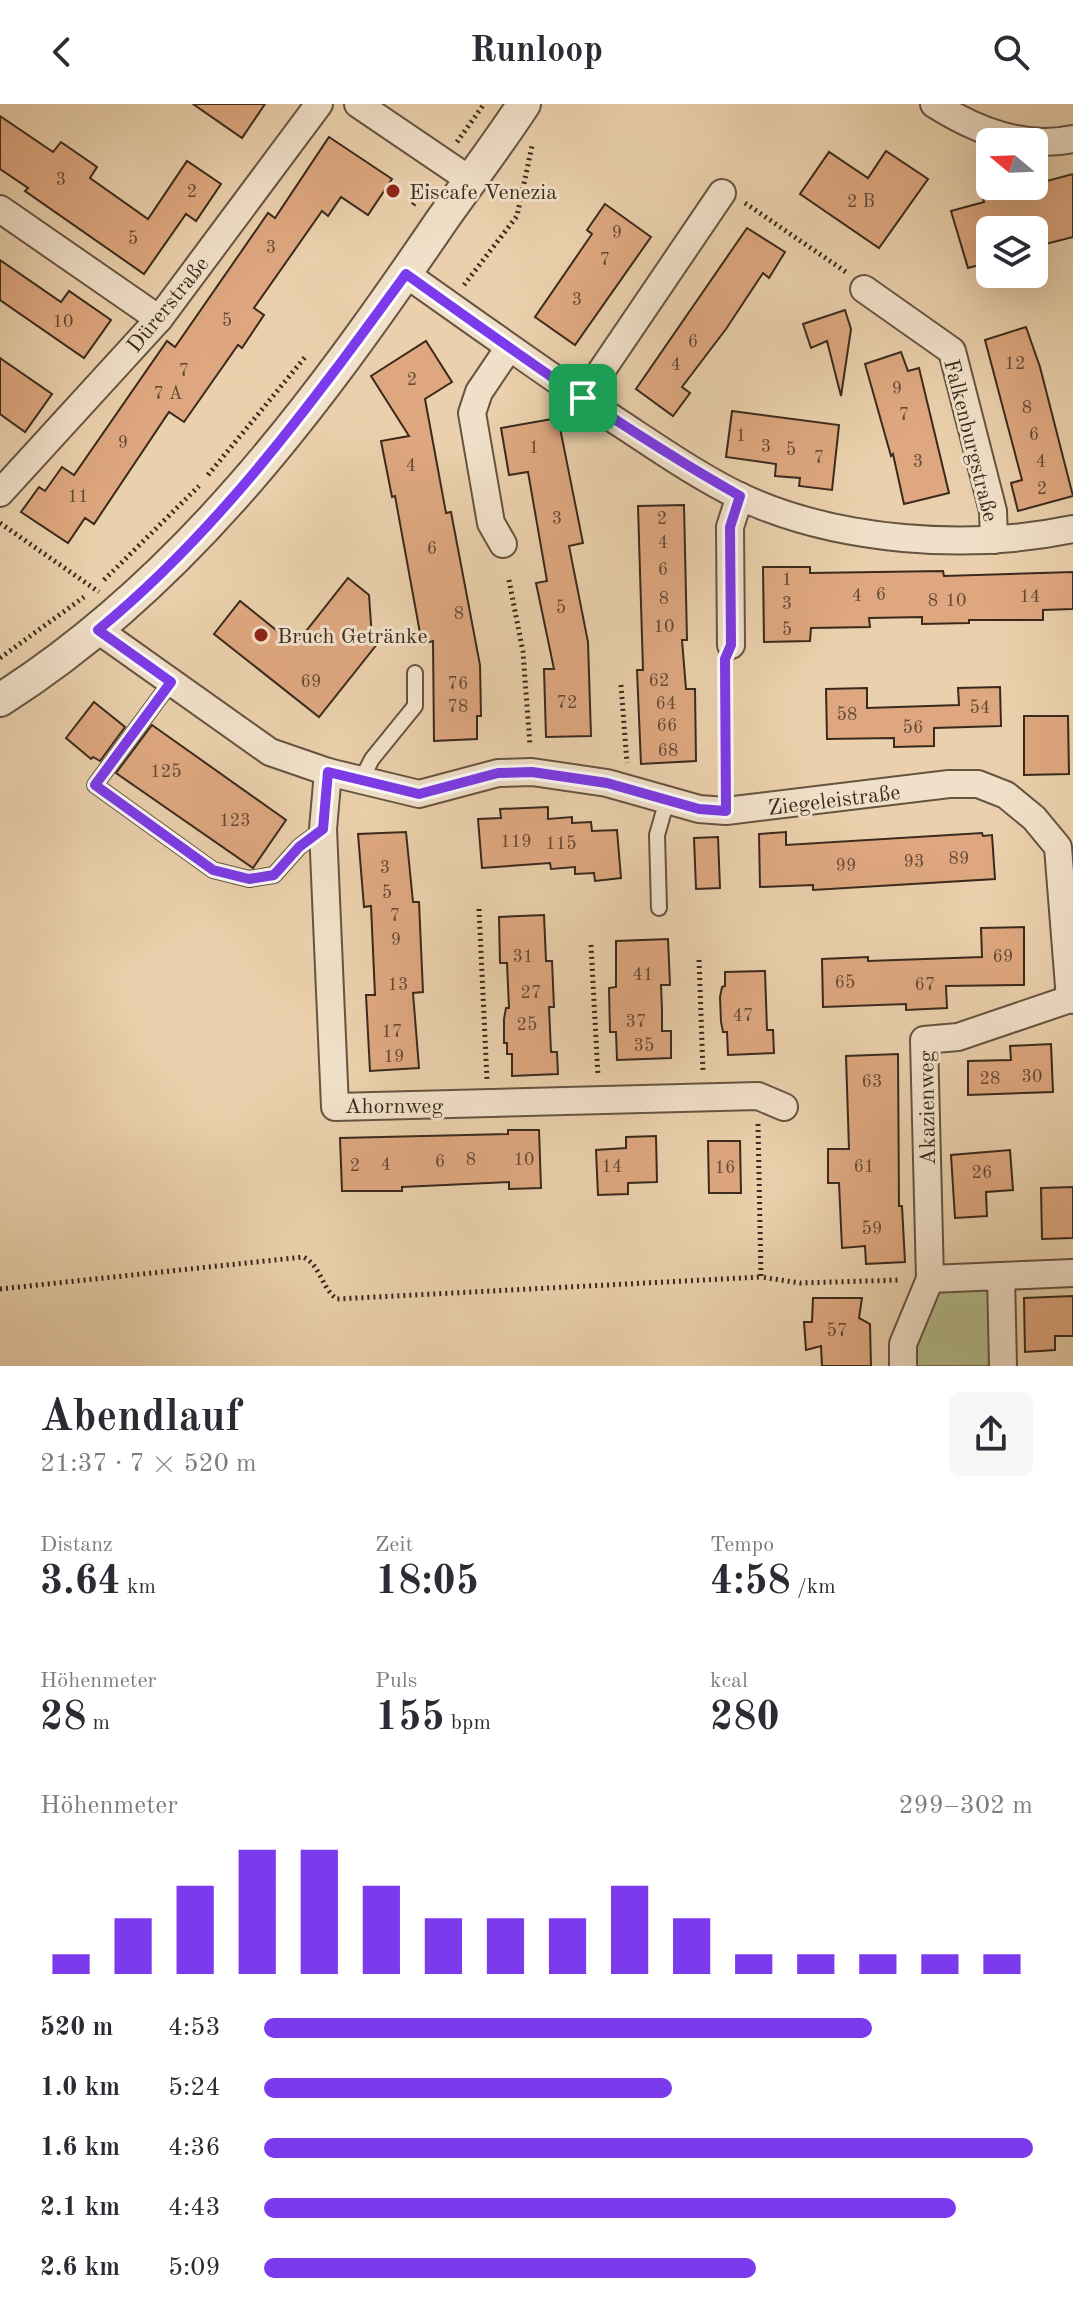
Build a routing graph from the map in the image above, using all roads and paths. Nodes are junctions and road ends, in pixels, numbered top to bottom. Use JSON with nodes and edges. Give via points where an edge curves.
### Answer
{"nodes":[{"id":1,"x":319,"y":104,"type":"edge"},
{"id":2,"x":484,"y":104,"type":"edge"},
{"id":3,"x":524,"y":104,"type":"edge"},
{"id":4,"x":934,"y":104,"type":"edge"},
{"id":5,"x":366,"y":106,"type":"edge"},
{"id":6,"x":534,"y":136,"type":"dead end"},
{"id":7,"x":1073,"y":139,"type":"edge"},
{"id":8,"x":443,"y":162,"type":"junction"},
{"id":9,"x":470,"y":180,"type":"junction"},
{"id":10,"x":722,"y":193,"type":"joint"},
{"id":11,"x":0,"y":209,"type":"edge"},
{"id":12,"x":409,"y":211,"type":"dead end"},
{"id":13,"x":406,"y":274,"type":"junction"},
{"id":14,"x":864,"y":289,"type":"joint"},
{"id":15,"x":449,"y":304,"type":"junction"},
{"id":16,"x":159,"y":319,"type":"junction"},
{"id":17,"x":313,"y":347,"type":"dead end"},
{"id":18,"x":508,"y":349,"type":"junction"},
{"id":19,"x":583,"y":398,"type":"junction"},
{"id":20,"x":0,"y":493,"type":"edge"},
{"id":21,"x":740,"y":496,"type":"junction"},
{"id":22,"x":0,"y":523,"type":"edge"},
{"id":23,"x":1073,"y":529,"type":"edge"},
{"id":24,"x":994,"y":540,"type":"junction"},
{"id":25,"x":503,"y":544,"type":"dead end"},
{"id":26,"x":509,"y":580,"type":"dead end"},
{"id":27,"x":96,"y":589,"type":"junction"},
{"id":28,"x":108,"y":622,"type":"junction"},
{"id":29,"x":731,"y":645,"type":"joint"},
{"id":30,"x":0,"y":658,"type":"edge"},
{"id":31,"x":415,"y":673,"type":"dead end"},
{"id":32,"x":171,"y":682,"type":"junction"},
{"id":33,"x":621,"y":685,"type":"dead end"},
{"id":34,"x":0,"y":700,"type":"edge"},
{"id":35,"x":328,"y":772,"type":"junction"},
{"id":36,"x":532,"y":772,"type":"junction"},
{"id":37,"x":361,"y":780,"type":"junction"},
{"id":38,"x":629,"y":788,"type":"junction"},
{"id":39,"x":667,"y":800,"type":"junction"},
{"id":40,"x":726,"y":811,"type":"junction"},
{"id":41,"x":323,"y":829,"type":"junction"},
{"id":42,"x":1066,"y":839,"type":"edge"},
{"id":43,"x":659,"y":908,"type":"dead end"},
{"id":44,"x":479,"y":909,"type":"dead end"},
{"id":45,"x":591,"y":945,"type":"dead end"},
{"id":46,"x":699,"y":960,"type":"dead end"},
{"id":47,"x":1072,"y":1000,"type":"edge"},
{"id":48,"x":758,"y":1096,"type":"junction"},
{"id":49,"x":704,"y":1098,"type":"junction"},
{"id":50,"x":599,"y":1101,"type":"junction"},
{"id":51,"x":489,"y":1104,"type":"junction"},
{"id":52,"x":784,"y":1107,"type":"dead end"},
{"id":53,"x":1073,"y":1273,"type":"edge"},
{"id":54,"x":1001,"y":1276,"type":"junction"},
{"id":55,"x":761,"y":1277,"type":"junction"},
{"id":56,"x":930,"y":1279,"type":"junction"},
{"id":57,"x":0,"y":1289,"type":"edge"},
{"id":58,"x":903,"y":1366,"type":"edge"},
{"id":59,"x":1003,"y":1366,"type":"edge"}],
"edges":[{"from":1,"to":16,"type":"street","name":"Dürerstraße"},
{"from":2,"to":8,"type":"path"},
{"from":3,"to":9,"type":"street"},
{"from":4,"to":7,"type":"street","via":[[967,125],[1002,137]]},
{"from":5,"to":8,"type":"street"},
{"from":6,"to":15,"type":"path","via":[[517,216]]},
{"from":8,"to":9,"type":"street"},
{"from":8,"to":12,"type":"path"},
{"from":9,"to":13,"type":"street"},
{"from":10,"to":14,"type":"path","via":[[744,202]]},
{"from":10,"to":19,"type":"street"},
{"from":11,"to":16,"type":"street"},
{"from":13,"to":15,"type":"street"},
{"from":13,"to":28,"type":"street","via":[[267,458],[205,528]]},
{"from":14,"to":24,"type":"street","name":"Falkenburgstraße","via":[[952,351],[993,511]]},
{"from":15,"to":18,"type":"street"},
{"from":16,"to":20,"type":"street","name":"Dürerstraße"},
{"from":17,"to":27,"type":"path","via":[[205,480]]},
{"from":18,"to":19,"type":"street"},
{"from":18,"to":25,"type":"street","via":[[479,392],[472,413],[491,523]]},
{"from":19,"to":21,"type":"street"},
{"from":21,"to":24,"type":"street","via":[[817,522],[891,536]]},
{"from":21,"to":29,"type":"street","via":[[730,527]]},
{"from":22,"to":27,"type":"path"},
{"from":23,"to":24,"type":"street"},
{"from":26,"to":36,"type":"path","via":[[523,652]]},
{"from":27,"to":28,"type":"path"},
{"from":27,"to":30,"type":"path"},
{"from":28,"to":32,"type":"street","name":"Ziegeleistraße"},
{"from":28,"to":34,"type":"street"},
{"from":29,"to":40,"type":"path","via":[[725,659]]},
{"from":31,"to":37,"type":"lane","via":[[415,706]]},
{"from":32,"to":35,"type":"street","name":"Ziegeleistraße","via":[[270,752]]},
{"from":32,"to":41,"type":"lane","via":[[95,785],[213,870],[249,879],[274,875]]},
{"from":33,"to":38,"type":"path"},
{"from":35,"to":37,"type":"street","name":"Ziegeleistraße"},
{"from":35,"to":41,"type":"street","name":"Ahornweg"},
{"from":36,"to":37,"type":"street","name":"Ziegeleistraße","via":[[498,773],[419,794]]},
{"from":36,"to":38,"type":"street","name":"Ziegeleistraße"},
{"from":38,"to":39,"type":"street","name":"Ziegeleistraße"},
{"from":39,"to":40,"type":"street","name":"Ziegeleistraße"},
{"from":39,"to":43,"type":"lane","via":[[657,835]]},
{"from":40,"to":42,"type":"street","name":"Ziegeleistraße","via":[[978,784],[1006,795]]},
{"from":41,"to":51,"type":"street","name":"Ahornweg","via":[[335,1107]]},
{"from":42,"to":47,"type":"street","name":"Ziegeleistraße"},
{"from":44,"to":51,"type":"path"},
{"from":45,"to":50,"type":"path"},
{"from":46,"to":49,"type":"path"},
{"from":47,"to":56,"type":"street","name":"Akazienweg","via":[[958,1037],[924,1040]]},
{"from":48,"to":49,"type":"street","name":"Ahornweg"},
{"from":48,"to":52,"type":"street","name":"Ahornweg"},
{"from":48,"to":55,"type":"path"},
{"from":49,"to":50,"type":"street","name":"Ahornweg"},
{"from":50,"to":51,"type":"street","name":"Ahornweg"},
{"from":53,"to":54,"type":"street"},
{"from":54,"to":56,"type":"street"},
{"from":54,"to":59,"type":"street"},
{"from":55,"to":56,"type":"path","via":[[800,1283]]},
{"from":55,"to":57,"type":"path","via":[[337,1299],[312,1261],[303,1257]]},
{"from":56,"to":58,"type":"street","name":"Akazienweg","via":[[903,1344]]}]}
